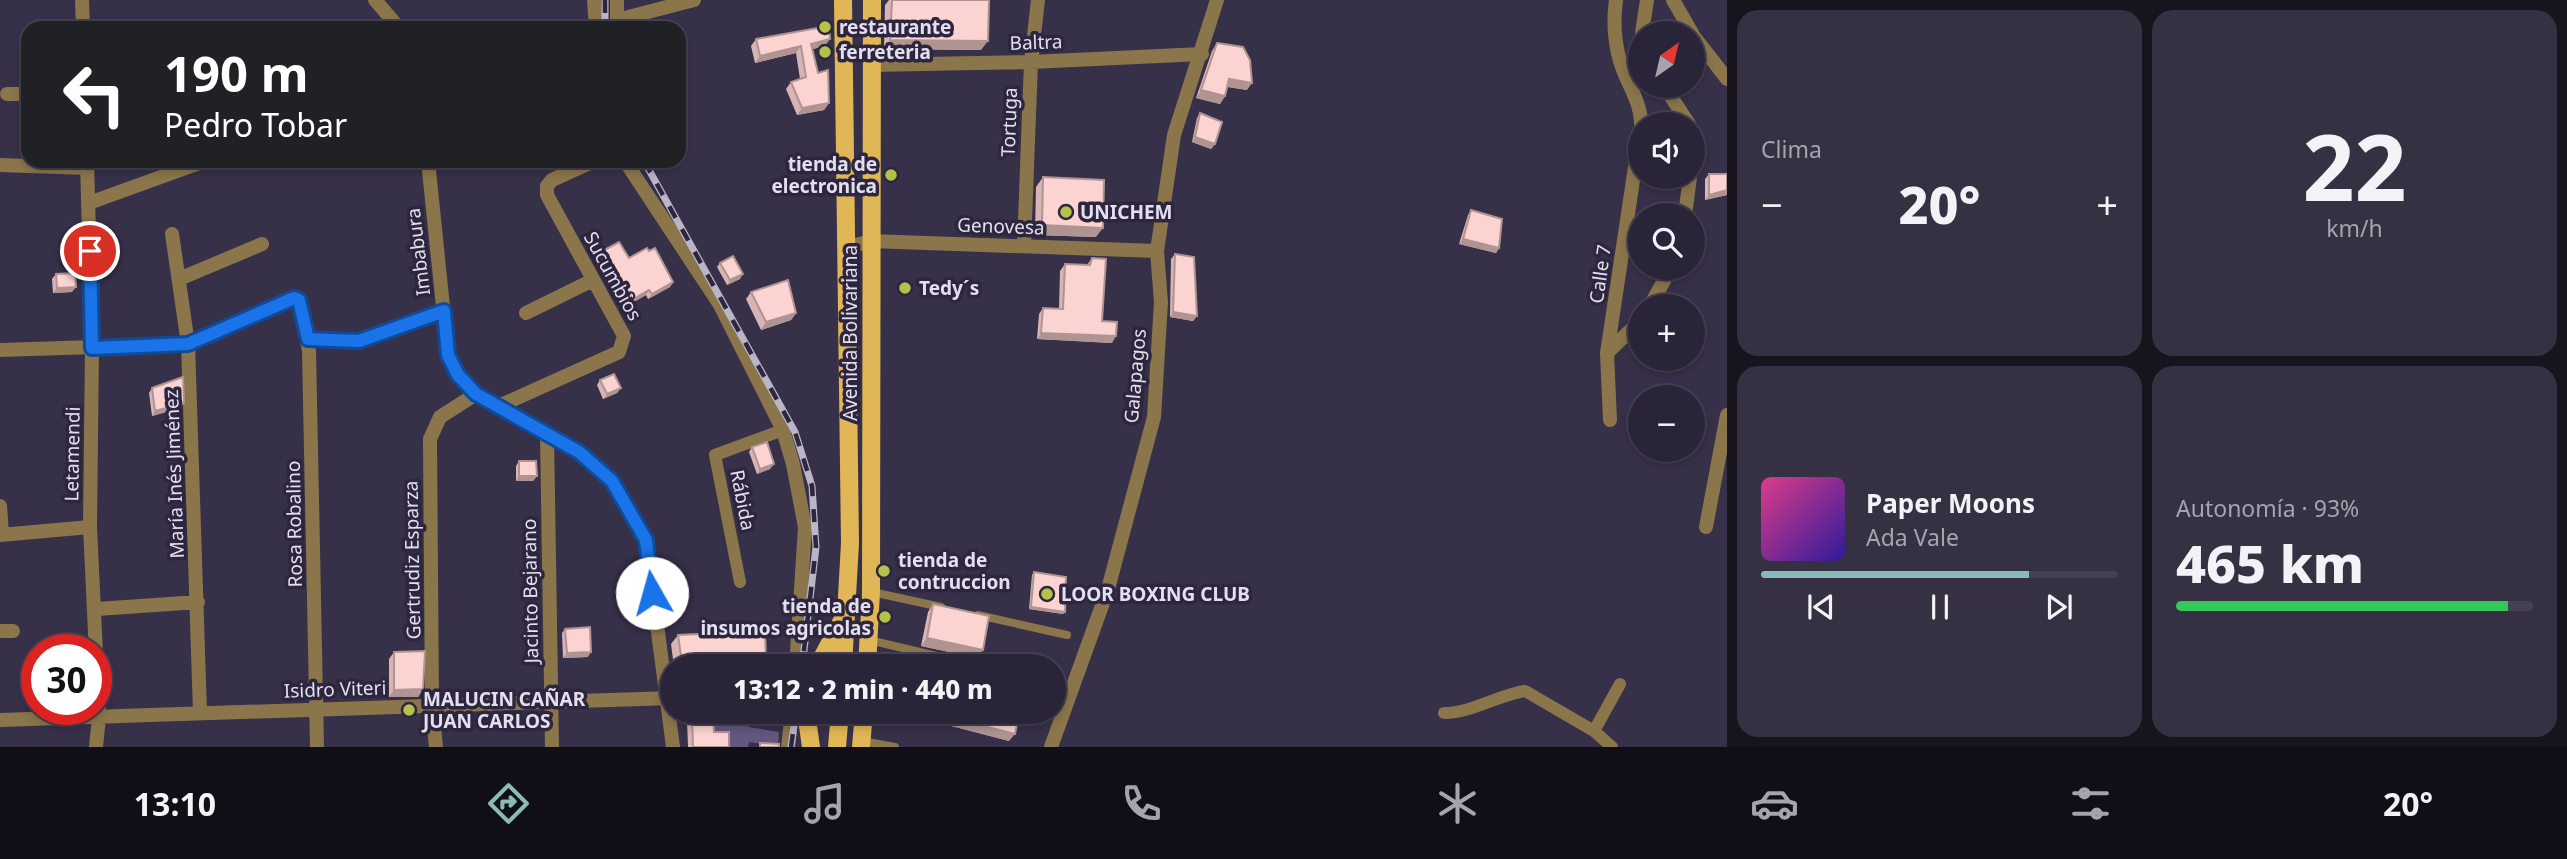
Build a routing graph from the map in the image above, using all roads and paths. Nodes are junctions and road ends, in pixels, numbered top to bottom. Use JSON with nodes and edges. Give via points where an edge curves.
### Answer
{"nodes":[{"id":1,"x":82,"y":0,"type":"edge"},
{"id":2,"x":375,"y":0,"type":"edge"},
{"id":3,"x":594,"y":0,"type":"edge"},
{"id":4,"x":617,"y":0,"type":"edge"},
{"id":5,"x":694,"y":0,"type":"edge"},
{"id":6,"x":843,"y":0,"type":"edge"},
{"id":7,"x":872,"y":0,"type":"edge"},
{"id":8,"x":1038,"y":0,"type":"edge"},
{"id":9,"x":1217,"y":0,"type":"edge"},
{"id":10,"x":1616,"y":0,"type":"edge"},
{"id":11,"x":1647,"y":0,"type":"edge"},
{"id":12,"x":1673,"y":0,"type":"edge"},
{"id":13,"x":83,"y":21,"type":"edge"},
{"id":14,"x":394,"y":21,"type":"edge"},
{"id":15,"x":596,"y":21,"type":"edge"},
{"id":16,"x":617,"y":21,"type":"edge"},
{"id":17,"x":627,"y":21,"type":"edge"},
{"id":18,"x":1644,"y":21,"type":"edge"},
{"id":19,"x":1685,"y":21,"type":"edge"},
{"id":20,"x":1705,"y":51,"type":"edge"},
{"id":21,"x":1202,"y":54,"type":"junction"},
{"id":22,"x":1031,"y":62,"type":"junction"},
{"id":23,"x":870,"y":65,"type":"junction"},
{"id":24,"x":1727,"y":79,"type":"edge"},
{"id":25,"x":7,"y":94,"type":"dead end"},
{"id":26,"x":21,"y":94,"type":"edge"},
{"id":27,"x":1640,"y":112,"type":"edge"},
{"id":28,"x":0,"y":165,"type":"edge"},
{"id":29,"x":21,"y":165,"type":"edge"},
{"id":30,"x":87,"y":168,"type":"edge"},
{"id":31,"x":186,"y":168,"type":"edge"},
{"id":32,"x":429,"y":168,"type":"edge"},
{"id":33,"x":579,"y":168,"type":"edge"},
{"id":34,"x":630,"y":168,"type":"edge"},
{"id":35,"x":1632,"y":189,"type":"edge"},
{"id":36,"x":89,"y":203,"type":"junction"},
{"id":37,"x":172,"y":234,"type":"dead end"},
{"id":38,"x":871,"y":241,"type":"junction"},
{"id":39,"x":262,"y":244,"type":"dead end"},
{"id":40,"x":1024,"y":246,"type":"junction"},
{"id":41,"x":845,"y":248,"type":"junction"},
{"id":42,"x":1157,"y":251,"type":"junction"},
{"id":43,"x":179,"y":279,"type":"junction"},
{"id":44,"x":593,"y":281,"type":"junction"},
{"id":45,"x":444,"y":311,"type":"junction"},
{"id":46,"x":526,"y":313,"type":"dead end"},
{"id":47,"x":1628,"y":333,"type":"edge"},
{"id":48,"x":308,"y":339,"type":"junction"},
{"id":49,"x":188,"y":344,"type":"junction"},
{"id":50,"x":92,"y":348,"type":"junction"},
{"id":51,"x":0,"y":350,"type":"edge"},
{"id":52,"x":1607,"y":353,"type":"junction"},
{"id":53,"x":476,"y":394,"type":"junction"},
{"id":54,"x":499,"y":406,"type":"junction"},
{"id":55,"x":1727,"y":415,"type":"edge"},
{"id":56,"x":1610,"y":420,"type":"dead end"},
{"id":57,"x":783,"y":430,"type":"junction"},
{"id":58,"x":547,"y":434,"type":"junction"},
{"id":59,"x":0,"y":506,"type":"edge"},
{"id":60,"x":90,"y":527,"type":"junction"},
{"id":61,"x":1706,"y":527,"type":"dead end"},
{"id":62,"x":1,"y":535,"type":"edge"},
{"id":63,"x":740,"y":582,"type":"dead end"},
{"id":64,"x":871,"y":592,"type":"junction"},
{"id":65,"x":198,"y":602,"type":"junction"},
{"id":66,"x":97,"y":609,"type":"junction"},
{"id":67,"x":950,"y":609,"type":"edge"},
{"id":68,"x":847,"y":611,"type":"junction"},
{"id":69,"x":963,"y":612,"type":"edge"},
{"id":70,"x":97,"y":634,"type":"edge"},
{"id":71,"x":1067,"y":635,"type":"dead end"},
{"id":72,"x":869,"y":640,"type":"junction"},
{"id":73,"x":662,"y":654,"type":"edge"},
{"id":74,"x":797,"y":654,"type":"edge"},
{"id":75,"x":824,"y":654,"type":"edge"},
{"id":76,"x":844,"y":654,"type":"edge"},
{"id":77,"x":868,"y":654,"type":"edge"},
{"id":78,"x":928,"y":654,"type":"edge"},
{"id":79,"x":1620,"y":684,"type":"dead end"},
{"id":80,"x":660,"y":698,"type":"edge"},
{"id":81,"x":552,"y":701,"type":"junction"},
{"id":82,"x":432,"y":706,"type":"junction"},
{"id":83,"x":316,"y":709,"type":"junction"},
{"id":84,"x":200,"y":713,"type":"junction"},
{"id":85,"x":1444,"y":713,"type":"dead end"},
{"id":86,"x":112,"y":716,"type":"edge"},
{"id":87,"x":0,"y":719,"type":"edge"},
{"id":88,"x":21,"y":719,"type":"edge"},
{"id":89,"x":671,"y":724,"type":"edge"},
{"id":90,"x":791,"y":724,"type":"edge"},
{"id":91,"x":808,"y":724,"type":"edge"},
{"id":92,"x":839,"y":724,"type":"edge"},
{"id":93,"x":863,"y":724,"type":"edge"},
{"id":94,"x":98,"y":725,"type":"edge"},
{"id":95,"x":1594,"y":731,"type":"junction"},
{"id":96,"x":862,"y":744,"type":"edge"},
{"id":97,"x":96,"y":747,"type":"edge"},
{"id":98,"x":317,"y":747,"type":"edge"},
{"id":99,"x":436,"y":747,"type":"edge"},
{"id":100,"x":552,"y":747,"type":"edge"},
{"id":101,"x":673,"y":747,"type":"edge"},
{"id":102,"x":788,"y":747,"type":"edge"},
{"id":103,"x":811,"y":747,"type":"edge"},
{"id":104,"x":837,"y":747,"type":"edge"},
{"id":105,"x":895,"y":747,"type":"edge"},
{"id":106,"x":1051,"y":747,"type":"edge"},
{"id":107,"x":1612,"y":747,"type":"edge"}],
"edges":[{"from":1,"to":13,"type":"street"},
{"from":2,"to":14,"type":"street"},
{"from":3,"to":15,"type":"street"},
{"from":4,"to":16,"type":"street"},
{"from":5,"to":17,"type":"street"},
{"from":6,"to":41,"type":"main road","name":"Avenida Bolivariana"},
{"from":7,"to":23,"type":"main road","name":"Avenida Bolivariana"},
{"from":8,"to":22,"type":"street","name":"Tortuga"},
{"from":9,"to":21,"type":"street","name":"Galapagos"},
{"from":10,"to":27,"type":"street","via":[[1613,24],[1620,61]]},
{"from":11,"to":18,"type":"street"},
{"from":12,"to":19,"type":"street"},
{"from":20,"to":24,"type":"street"},
{"from":21,"to":22,"type":"street","name":"Baltra"},
{"from":21,"to":42,"type":"street","name":"Galapagos","via":[[1174,135]]},
{"from":22,"to":23,"type":"street","name":"Baltra"},
{"from":22,"to":40,"type":"street","name":"Tortuga"},
{"from":23,"to":38,"type":"main road","name":"Avenida Bolivariana"},
{"from":25,"to":26,"type":"street"},
{"from":28,"to":29,"type":"street"},
{"from":30,"to":36,"type":"street","name":"Letamendi"},
{"from":31,"to":36,"type":"street"},
{"from":32,"to":45,"type":"street","name":"Imbabura"},
{"from":33,"to":44,"type":"street","name":"Sucumbios","via":[[552,180],[547,195]]},
{"from":34,"to":57,"type":"street","via":[[720,305]]},
{"from":35,"to":52,"type":"street","name":"Calle 7"},
{"from":36,"to":50,"type":"street","name":"Letamendi"},
{"from":37,"to":43,"type":"street","name":"María Inés Jiménez"},
{"from":38,"to":40,"type":"street","name":"Genovesa"},
{"from":38,"to":41,"type":"street","name":"Genovesa"},
{"from":38,"to":64,"type":"main road","name":"Avenida Bolivariana"},
{"from":39,"to":43,"type":"street"},
{"from":40,"to":42,"type":"street","name":"Genovesa"},
{"from":41,"to":68,"type":"main road","name":"Avenida Bolivariana"},
{"from":42,"to":106,"type":"street","name":"Galapagos","via":[[1161,302],[1154,417],[1108,589]]},
{"from":43,"to":49,"type":"street","name":"María Inés Jiménez"},
{"from":44,"to":46,"type":"street"},
{"from":44,"to":54,"type":"street","name":"Sucumbios","via":[[624,336],[619,352]]},
{"from":45,"to":48,"type":"street","via":[[359,341]]},
{"from":45,"to":53,"type":"street","name":"Imbabura","via":[[448,355],[458,375]]},
{"from":47,"to":52,"type":"street"},
{"from":48,"to":49,"type":"street","name":"Rosa Robalino","via":[[299,300],[290,299]]},
{"from":48,"to":83,"type":"street","name":"Rosa Robalino"},
{"from":49,"to":50,"type":"street"},
{"from":49,"to":65,"type":"street","name":"María Inés Jiménez"},
{"from":50,"to":51,"type":"street"},
{"from":50,"to":60,"type":"street","name":"Letamendi"},
{"from":52,"to":56,"type":"street","name":"Calle 7"},
{"from":53,"to":54,"type":"street","name":"Imbabura"},
{"from":53,"to":82,"type":"street","name":"Gertrudiz Esparza","via":[[440,417],[430,439]]},
{"from":54,"to":58,"type":"street","name":"Imbabura"},
{"from":55,"to":61,"type":"street"},
{"from":57,"to":63,"type":"street","name":"Rábida","via":[[715,455]]},
{"from":57,"to":74,"type":"street","via":[[805,527]]},
{"from":58,"to":73,"type":"street","name":"Imbabura","via":[[579,452],[612,481],[646,540]]},
{"from":58,"to":81,"type":"street","name":"Jacinto Bejarano"},
{"from":59,"to":62,"type":"street"},
{"from":60,"to":62,"type":"street"},
{"from":60,"to":66,"type":"street","name":"Letamendi"},
{"from":64,"to":67,"type":"lane"},
{"from":64,"to":72,"type":"main road","name":"Avenida Bolivariana"},
{"from":65,"to":66,"type":"street"},
{"from":65,"to":84,"type":"street","name":"María Inés Jiménez"},
{"from":66,"to":70,"type":"street","name":"Letamendi"},
{"from":68,"to":75,"type":"main road"},
{"from":68,"to":76,"type":"main road","name":"Avenida Bolivariana"},
{"from":69,"to":71,"type":"lane"},
{"from":72,"to":77,"type":"main road","name":"Avenida Bolivariana"},
{"from":72,"to":78,"type":"lane"},
{"from":79,"to":95,"type":"street"},
{"from":80,"to":81,"type":"street","name":"Isidro Viteri"},
{"from":81,"to":82,"type":"street","name":"Isidro Viteri"},
{"from":81,"to":100,"type":"street","name":"Jacinto Bejarano"},
{"from":82,"to":83,"type":"street","name":"Isidro Viteri"},
{"from":82,"to":99,"type":"street","name":"Gertrudiz Esparza"},
{"from":83,"to":84,"type":"street","name":"Isidro Viteri"},
{"from":83,"to":98,"type":"street","name":"Rosa Robalino"},
{"from":84,"to":86,"type":"street","name":"Isidro Viteri"},
{"from":85,"to":95,"type":"street","via":[[1525,691]]},
{"from":87,"to":88,"type":"street","name":"Isidro Viteri"},
{"from":89,"to":101,"type":"street","name":"Imbabura"},
{"from":90,"to":102,"type":"street"},
{"from":91,"to":103,"type":"main road"},
{"from":92,"to":104,"type":"main road"},
{"from":93,"to":96,"type":"main road"},
{"from":94,"to":97,"type":"street","name":"Letamendi"},
{"from":95,"to":107,"type":"street"},
{"from":96,"to":105,"type":"lane"}]}
